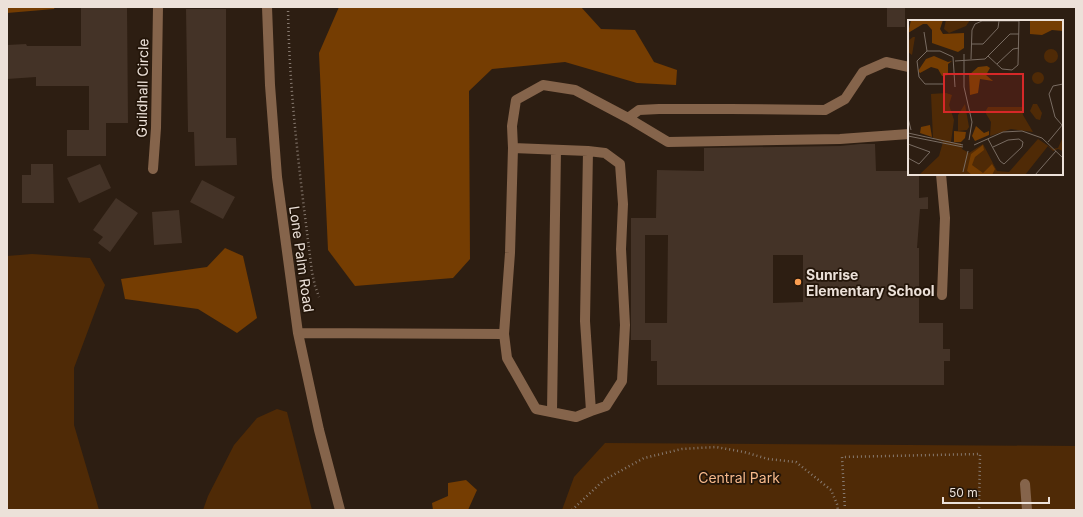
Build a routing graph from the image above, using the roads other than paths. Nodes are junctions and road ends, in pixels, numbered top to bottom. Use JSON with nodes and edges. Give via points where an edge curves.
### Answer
{"nodes":[{"id":1,"x":158,"y":7,"type":"edge"},
{"id":2,"x":267,"y":7,"type":"edge"},
{"id":3,"x":908,"y":67,"type":"edge"},
{"id":4,"x":628,"y":118,"type":"junction"},
{"id":5,"x":908,"y":134,"type":"edge"},
{"id":6,"x":513,"y":148,"type":"junction"},
{"id":7,"x":556,"y":150,"type":"junction"},
{"id":8,"x":588,"y":151,"type":"junction"},
{"id":9,"x":153,"y":169,"type":"dead end"},
{"id":10,"x":941,"y":175,"type":"edge"},
{"id":11,"x":942,"y":295,"type":"dead end"},
{"id":12,"x":298,"y":333,"type":"junction"},
{"id":13,"x":504,"y":334,"type":"junction"},
{"id":14,"x":591,"y":411,"type":"junction"},
{"id":15,"x":552,"y":412,"type":"junction"},
{"id":16,"x":1025,"y":484,"type":"dead end"},
{"id":17,"x":340,"y":510,"type":"edge"},
{"id":18,"x":1027,"y":510,"type":"edge"}],
"edges":[{"from":1,"to":9,"type":"street","name":"Guildhall Circle"},
{"from":2,"to":12,"type":"street","name":"Lone Palm Road","via":[[277,177]]},
{"from":3,"to":4,"type":"street","via":[[886,62],[863,72],[845,99],[825,110],[659,109],[640,110]]},
{"from":4,"to":5,"type":"street","via":[[668,142],[840,139]]},
{"from":4,"to":6,"type":"street","via":[[575,90],[543,85],[516,100],[512,126]]},
{"from":6,"to":7,"type":"street"},
{"from":6,"to":13,"type":"street","via":[[510,253]]},
{"from":7,"to":8,"type":"street"},
{"from":7,"to":15,"type":"street"},
{"from":8,"to":14,"type":"street","via":[[585,320]]},
{"from":8,"to":14,"type":"street","via":[[605,153],[620,164],[625,325],[622,381],[606,406]]},
{"from":10,"to":11,"type":"street","via":[[946,218]]},
{"from":12,"to":13,"type":"street"},
{"from":12,"to":17,"type":"street","name":"Lone Palm Road"},
{"from":13,"to":15,"type":"street","via":[[506,358],[536,409]]},
{"from":14,"to":15,"type":"street","via":[[576,416]]},
{"from":16,"to":18,"type":"street"}]}
